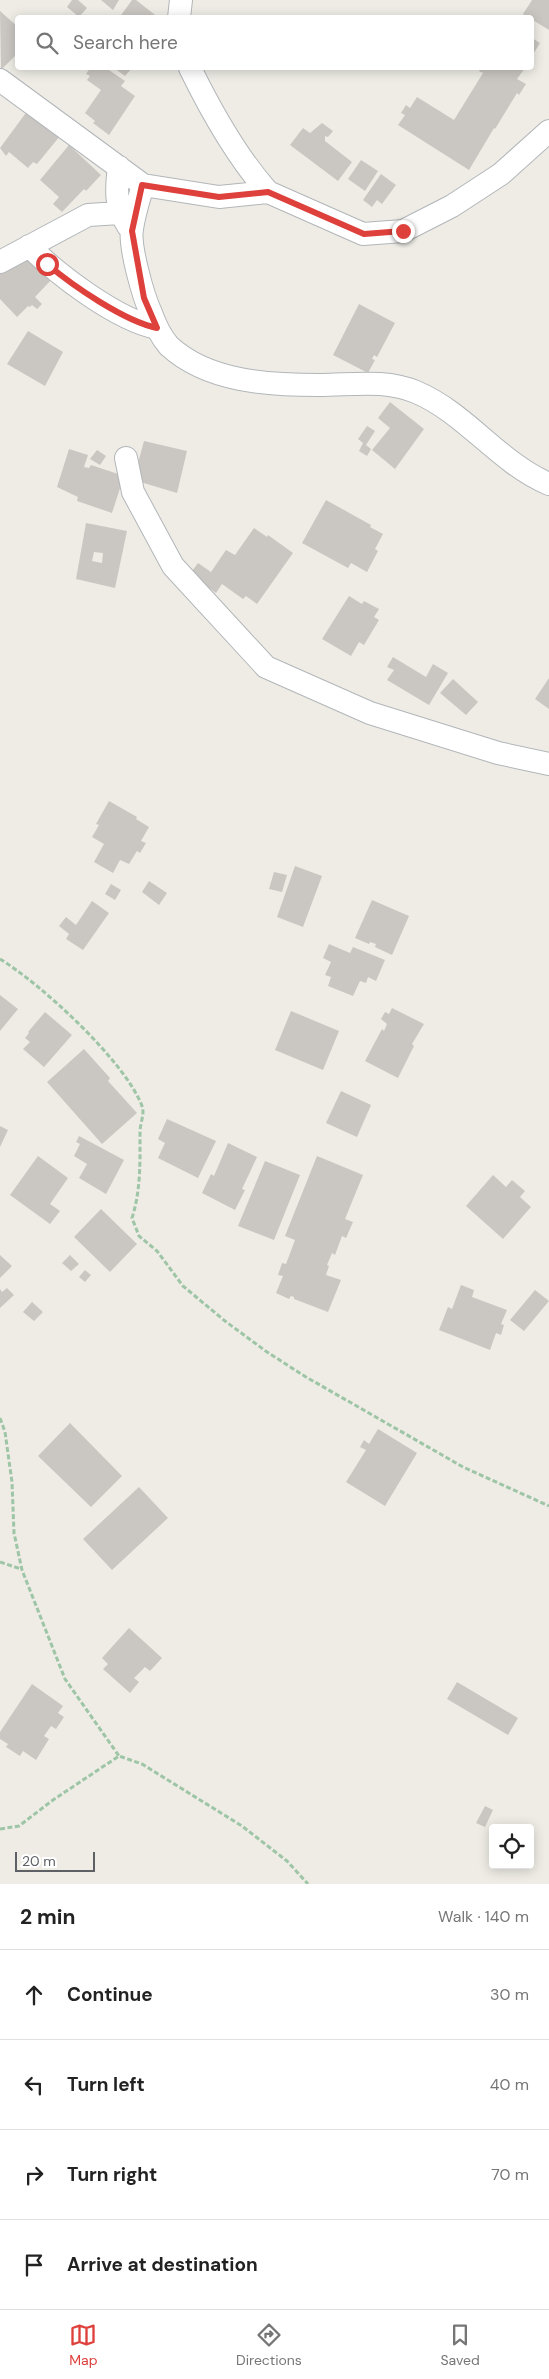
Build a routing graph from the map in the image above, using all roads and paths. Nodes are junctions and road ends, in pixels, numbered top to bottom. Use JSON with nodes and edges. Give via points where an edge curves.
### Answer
{"nodes":[{"id":1,"x":181,"y":0,"type":"edge"},
{"id":2,"x":179,"y":15,"type":"edge"},
{"id":3,"x":191,"y":70,"type":"edge"},
{"id":4,"x":0,"y":80,"type":"edge"},
{"id":5,"x":549,"y":131,"type":"edge"},
{"id":6,"x":119,"y":167,"type":"junction"},
{"id":7,"x":142,"y":185,"type":"junction"},
{"id":8,"x":268,"y":192,"type":"junction"},
{"id":9,"x":126,"y":222,"type":"junction"},
{"id":10,"x":29,"y":246,"type":"junction"},
{"id":11,"x":0,"y":262,"type":"edge"},
{"id":12,"x":157,"y":328,"type":"junction"},
{"id":13,"x":126,"y":458,"type":"dead end"},
{"id":14,"x":549,"y":484,"type":"edge"},
{"id":15,"x":549,"y":764,"type":"edge"},
{"id":16,"x":0,"y":959,"type":"edge"},
{"id":17,"x":0,"y":1418,"type":"edge"},
{"id":18,"x":549,"y":1506,"type":"edge"},
{"id":19,"x":0,"y":1562,"type":"edge"},
{"id":20,"x":22,"y":1570,"type":"junction"},
{"id":21,"x":119,"y":1756,"type":"junction"},
{"id":22,"x":0,"y":1829,"type":"edge"},
{"id":23,"x":308,"y":1884,"type":"edge"}],
"edges":[{"from":1,"to":2,"type":"street"},
{"from":3,"to":8,"type":"street","via":[[248,169]]},
{"from":4,"to":6,"type":"street"},
{"from":5,"to":8,"type":"street","via":[[500,174],[452,206],[403,231],[364,234]]},
{"from":6,"to":7,"type":"street"},
{"from":6,"to":9,"type":"street","via":[[116,192]]},
{"from":7,"to":8,"type":"street","via":[[219,197]]},
{"from":7,"to":9,"type":"street"},
{"from":9,"to":10,"type":"street","via":[[88,215]]},
{"from":9,"to":12,"type":"street","via":[[144,298]]},
{"from":10,"to":11,"type":"street"},
{"from":10,"to":12,"type":"street","via":[[61,276],[116,310]]},
{"from":12,"to":14,"type":"street","via":[[169,345],[204,370],[240,379],[318,385],[383,384],[416,392],[457,418],[529,476]]},
{"from":13,"to":15,"type":"street","via":[[133,492],[173,566],[266,666],[370,713],[498,753]]},
{"from":16,"to":18,"type":"path","via":[[81,1027],[126,1080],[142,1107],[141,1173],[132,1218],[139,1236],[157,1251],[183,1286],[225,1321],[306,1377],[463,1467]]},
{"from":17,"to":20,"type":"path","via":[[5,1432],[12,1482],[14,1533]]},
{"from":19,"to":20,"type":"path"},
{"from":20,"to":21,"type":"path","via":[[65,1679]]},
{"from":21,"to":22,"type":"path","via":[[19,1826]]},
{"from":21,"to":23,"type":"path","via":[[142,1764],[242,1826],[287,1861]]}]}
